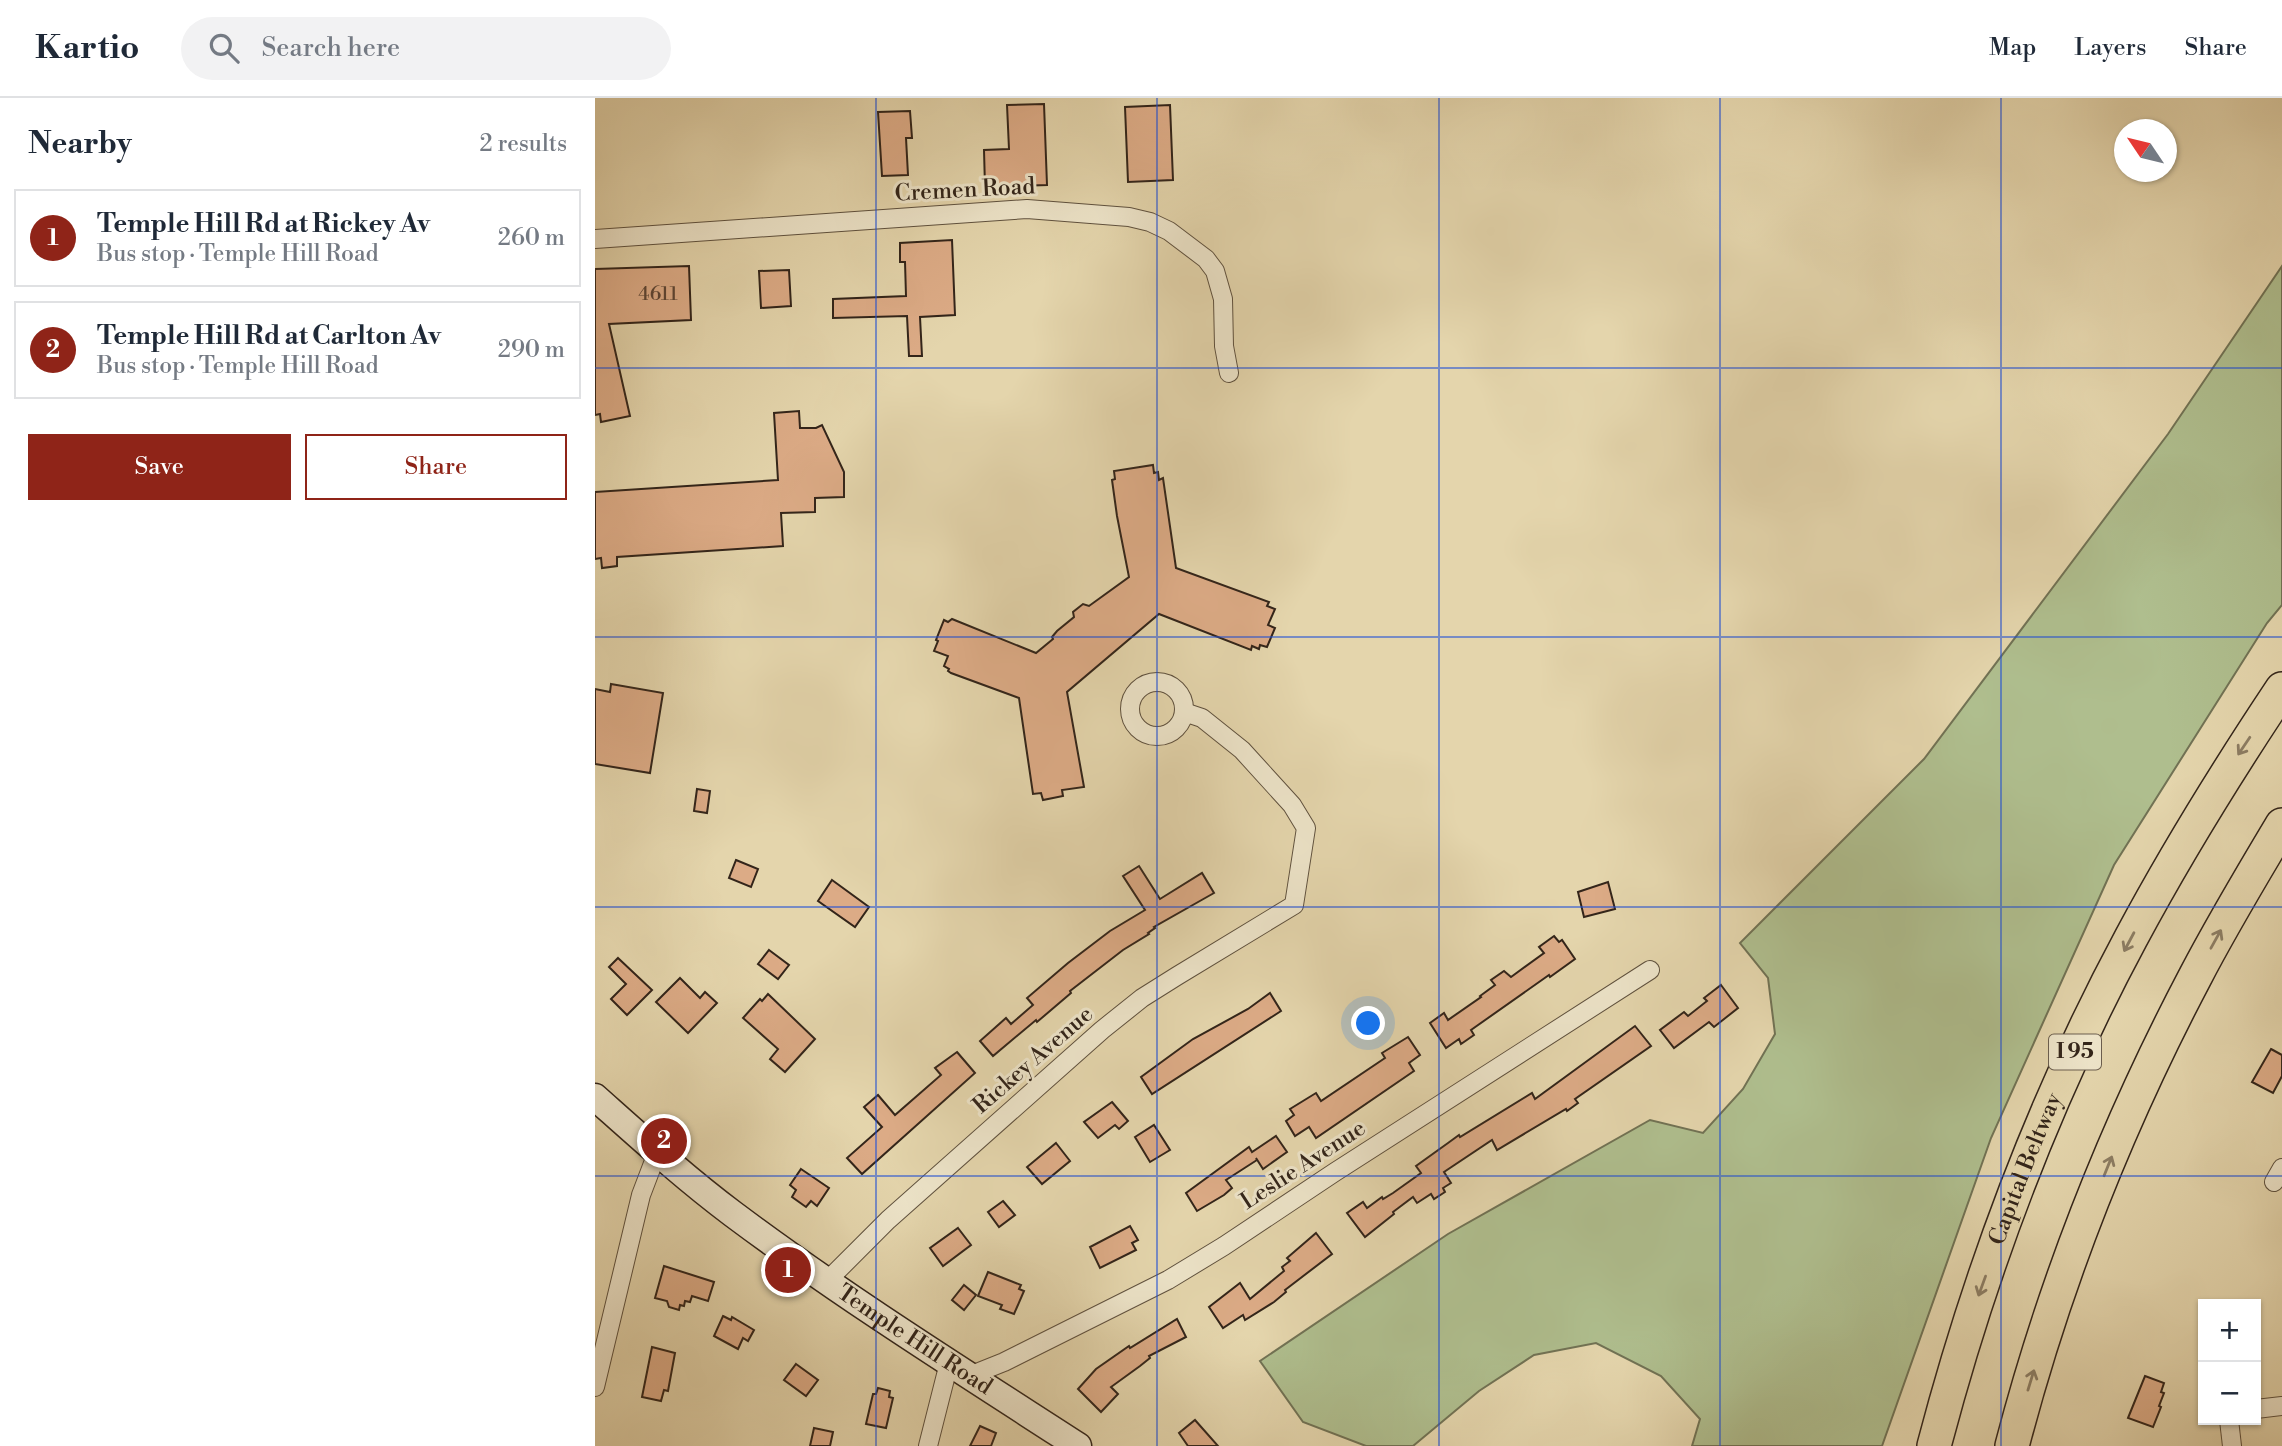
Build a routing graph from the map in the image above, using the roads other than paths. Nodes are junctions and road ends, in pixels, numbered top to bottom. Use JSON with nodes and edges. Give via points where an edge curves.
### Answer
{"nodes":[{"id":1,"x":595,"y":239,"type":"edge"},
{"id":2,"x":1229,"y":373,"type":"dead end"},
{"id":3,"x":2282,"y":689,"type":"edge"},
{"id":4,"x":1184,"y":712,"type":"dead end"},
{"id":5,"x":2282,"y":825,"type":"edge"},
{"id":6,"x":1650,"y":970,"type":"dead end"},
{"id":7,"x":595,"y":1097,"type":"edge"},
{"id":8,"x":657,"y":1153,"type":"junction"},
{"id":9,"x":827,"y":1281,"type":"junction"},
{"id":10,"x":959,"y":1369,"type":"junction"},
{"id":11,"x":595,"y":1387,"type":"edge"},
{"id":12,"x":2282,"y":1406,"type":"edge"},
{"id":13,"x":2261,"y":1408,"type":"edge"},
{"id":14,"x":2230,"y":1425,"type":"edge"},
{"id":15,"x":928,"y":1446,"type":"edge"},
{"id":16,"x":1078,"y":1446,"type":"edge"},
{"id":17,"x":1934,"y":1446,"type":"edge"},
{"id":18,"x":2012,"y":1446,"type":"edge"},
{"id":19,"x":2232,"y":1446,"type":"edge"}],
"edges":[{"from":1,"to":2,"type":"street","name":"Cremen Road","via":[[1027,209],[1129,217],[1169,231],[1206,258],[1215,271],[1223,299]]},
{"from":3,"to":17,"type":"highway","name":"Capital Beltway","number":"I 95","one_way":true,"via":[[2183,845],[2086,1028],[2007,1215]]},
{"from":4,"to":9,"type":"street","name":"Rickey Avenue","via":[[1202,718],[1242,750],[1292,805],[1306,828],[1294,905],[1142,998],[1102,1030],[888,1220]]},
{"from":18,"to":5,"type":"highway","one_way":true,"via":[[2048,1325],[2116,1146],[2195,978]]},
{"from":6,"to":10,"type":"street","name":"Leslie Avenue","via":[[1168,1280],[1004,1362]]},
{"from":7,"to":8,"type":"main road","name":"Temple Hill Road"},
{"from":8,"to":9,"type":"main road","name":"Temple Hill Road"},
{"from":8,"to":11,"type":"street","via":[[641,1195]]},
{"from":9,"to":10,"type":"main road","name":"Temple Hill Road"},
{"from":10,"to":15,"type":"street"},
{"from":10,"to":16,"type":"main road","name":"Temple Hill Road"},
{"from":12,"to":13,"type":"street"},
{"from":14,"to":19,"type":"street"}]}
